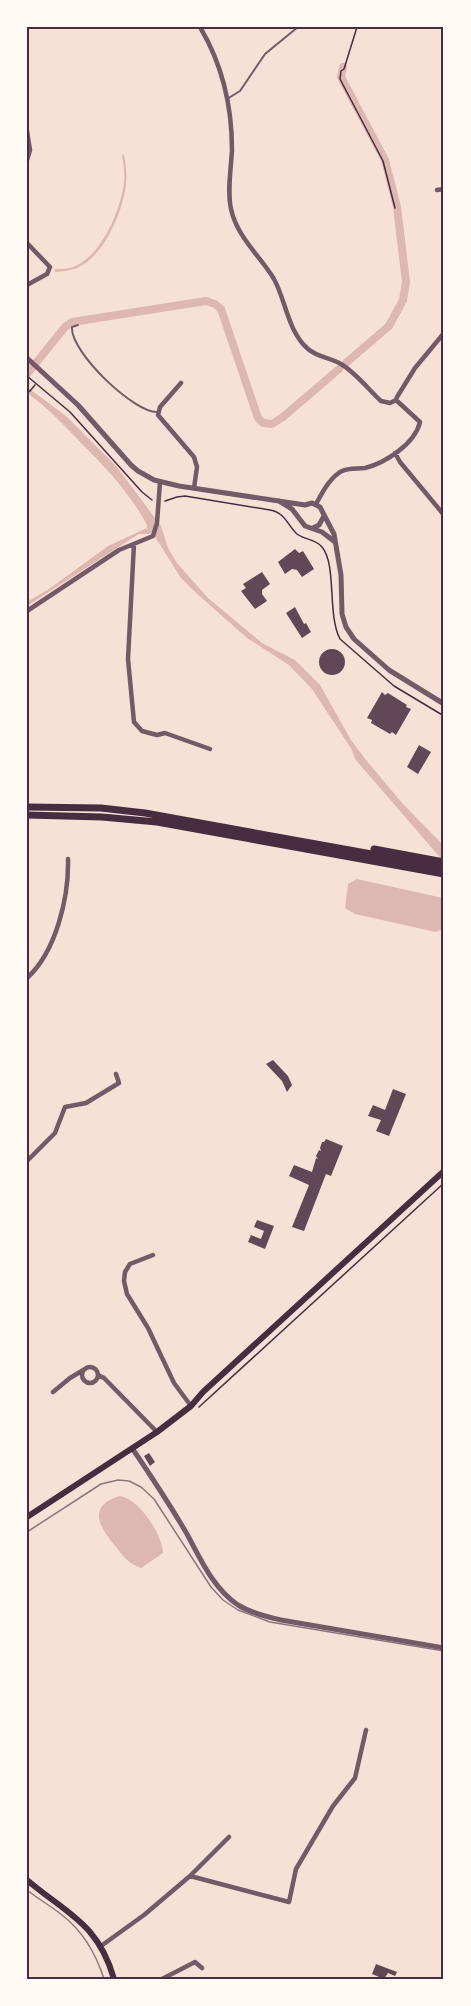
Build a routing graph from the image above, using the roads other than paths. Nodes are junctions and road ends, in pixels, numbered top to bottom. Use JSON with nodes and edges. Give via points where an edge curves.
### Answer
{"nodes":[{"id":1,"x":200,"y":27,"type":"edge"},
{"id":2,"x":298,"y":27,"type":"edge"},
{"id":3,"x":227,"y":99,"type":"junction"},
{"id":4,"x":27,"y":131,"type":"edge"},
{"id":5,"x":27,"y":160,"type":"edge"},
{"id":6,"x":444,"y":189,"type":"edge"},
{"id":7,"x":437,"y":190,"type":"dead end"},
{"id":8,"x":27,"y":243,"type":"edge"},
{"id":9,"x":27,"y":285,"type":"edge"},
{"id":10,"x":78,"y":325,"type":"dead end"},
{"id":11,"x":444,"y":333,"type":"edge"},
{"id":12,"x":27,"y":358,"type":"edge"},
{"id":13,"x":181,"y":383,"type":"dead end"},
{"id":14,"x":396,"y":400,"type":"junction"},
{"id":15,"x":158,"y":412,"type":"junction"},
{"id":16,"x":395,"y":453,"type":"junction"},
{"id":17,"x":160,"y":482,"type":"junction"},
{"id":18,"x":194,"y":488,"type":"junction"},
{"id":19,"x":278,"y":500,"type":"junction"},
{"id":20,"x":444,"y":503,"type":"edge"},
{"id":21,"x":316,"y":504,"type":"junction"},
{"id":22,"x":305,"y":505,"type":"junction"},
{"id":23,"x":437,"y":507,"type":"junction"},
{"id":24,"x":444,"y":515,"type":"edge"},
{"id":25,"x":299,"y":516,"type":"junction"},
{"id":26,"x":324,"y":516,"type":"junction"},
{"id":27,"x":313,"y":528,"type":"junction"},
{"id":28,"x":335,"y":542,"type":"junction"},
{"id":29,"x":134,"y":544,"type":"junction"},
{"id":30,"x":27,"y":611,"type":"edge"},
{"id":31,"x":444,"y":704,"type":"edge"},
{"id":32,"x":210,"y":748,"type":"dead end"},
{"id":33,"x":27,"y":807,"type":"edge"},
{"id":34,"x":27,"y":815,"type":"edge"},
{"id":35,"x":235,"y":829,"type":"junction"},
{"id":36,"x":68,"y":859,"type":"dead end"},
{"id":37,"x":440,"y":861,"type":"edge"},
{"id":38,"x":444,"y":867,"type":"edge"},
{"id":39,"x":444,"y":877,"type":"edge"},
{"id":40,"x":27,"y":978,"type":"edge"},
{"id":41,"x":116,"y":1074,"type":"dead end"},
{"id":42,"x":27,"y":1161,"type":"edge"},
{"id":43,"x":444,"y":1171,"type":"edge"},
{"id":44,"x":153,"y":1255,"type":"dead end"},
{"id":45,"x":85,"y":1369,"type":"junction"},
{"id":46,"x":98,"y":1375,"type":"junction"},
{"id":47,"x":53,"y":1392,"type":"dead end"},
{"id":48,"x":193,"y":1408,"type":"junction"},
{"id":49,"x":157,"y":1432,"type":"junction"},
{"id":50,"x":132,"y":1449,"type":"junction"},
{"id":51,"x":27,"y":1517,"type":"edge"},
{"id":52,"x":444,"y":1648,"type":"edge"},
{"id":53,"x":366,"y":1730,"type":"dead end"},
{"id":54,"x":229,"y":1838,"type":"dead end"},
{"id":55,"x":190,"y":1876,"type":"junction"},
{"id":56,"x":27,"y":1880,"type":"edge"},
{"id":57,"x":100,"y":1946,"type":"junction"},
{"id":58,"x":202,"y":1968,"type":"dead end"},
{"id":59,"x":114,"y":1979,"type":"edge"},
{"id":60,"x":162,"y":1979,"type":"edge"}],
"edges":[{"from":1,"to":3,"type":"street"},
{"from":2,"to":3,"type":"lane","via":[[265,54],[240,91]]},
{"from":3,"to":14,"type":"street","via":[[231,209],[249,246],[274,280],[296,332],[307,348],[343,366],[381,401]]},
{"from":4,"to":5,"type":"street"},
{"from":6,"to":7,"type":"street"},
{"from":8,"to":9,"type":"street","via":[[50,267],[47,274]]},
{"from":10,"to":15,"type":"lane","via":[[72,327],[73,338],[93,366],[147,411]]},
{"from":11,"to":14,"type":"street","via":[[415,368]]},
{"from":12,"to":17,"type":"street","via":[[78,405],[131,465]]},
{"from":13,"to":15,"type":"street"},
{"from":14,"to":16,"type":"street","via":[[420,422],[416,432]]},
{"from":15,"to":18,"type":"street","via":[[194,457]]},
{"from":16,"to":21,"type":"street","via":[[376,464],[341,472]]},
{"from":16,"to":23,"type":"street"},
{"from":17,"to":18,"type":"street"},
{"from":17,"to":29,"type":"street","via":[[153,536]]},
{"from":18,"to":19,"type":"street"},
{"from":19,"to":22,"type":"street"},
{"from":19,"to":25,"type":"street"},
{"from":20,"to":23,"type":"street"},
{"from":21,"to":22,"type":"street"},
{"from":21,"to":26,"type":"street"},
{"from":22,"to":25,"type":"street"},
{"from":23,"to":24,"type":"street"},
{"from":25,"to":27,"type":"street","via":[[305,526]]},
{"from":26,"to":27,"type":"street","via":[[320,525]]},
{"from":26,"to":28,"type":"street"},
{"from":27,"to":28,"type":"street"},
{"from":28,"to":31,"type":"street","via":[[342,614],[354,639],[380,662]]},
{"from":29,"to":30,"type":"street"},
{"from":29,"to":32,"type":"street","via":[[128,659],[134,722],[142,731],[165,733]]},
{"from":33,"to":35,"type":"main road","via":[[121,810]]},
{"from":34,"to":39,"type":"main road","via":[[141,820]]},
{"from":35,"to":37,"type":"main road","via":[[325,840]]},
{"from":35,"to":38,"type":"main road"},
{"from":36,"to":40,"type":"street","via":[[67,888],[54,933],[45,956]]},
{"from":41,"to":42,"type":"street","via":[[119,1083],[86,1103],[65,1107],[55,1133]]},
{"from":43,"to":48,"type":"main road","via":[[203,1392]]},
{"from":44,"to":48,"type":"street","via":[[130,1264],[124,1281],[127,1294],[174,1383]]},
{"from":45,"to":46,"type":"street","via":[[94,1368]]},
{"from":45,"to":46,"type":"street","via":[[82,1376],[87,1382]]},
{"from":45,"to":47,"type":"street"},
{"from":46,"to":49,"type":"street"},
{"from":48,"to":49,"type":"main road"},
{"from":49,"to":50,"type":"main road"},
{"from":50,"to":51,"type":"main road"},
{"from":50,"to":52,"type":"street","via":[[212,1579],[239,1606],[262,1616]]},
{"from":53,"to":55,"type":"street","via":[[355,1778],[333,1806],[296,1869],[289,1902]]},
{"from":54,"to":55,"type":"street"},
{"from":55,"to":57,"type":"street","via":[[144,1916]]},
{"from":56,"to":57,"type":"main road","via":[[73,1914]]},
{"from":57,"to":59,"type":"main road"},
{"from":58,"to":60,"type":"street","via":[[195,1962]]}]}
